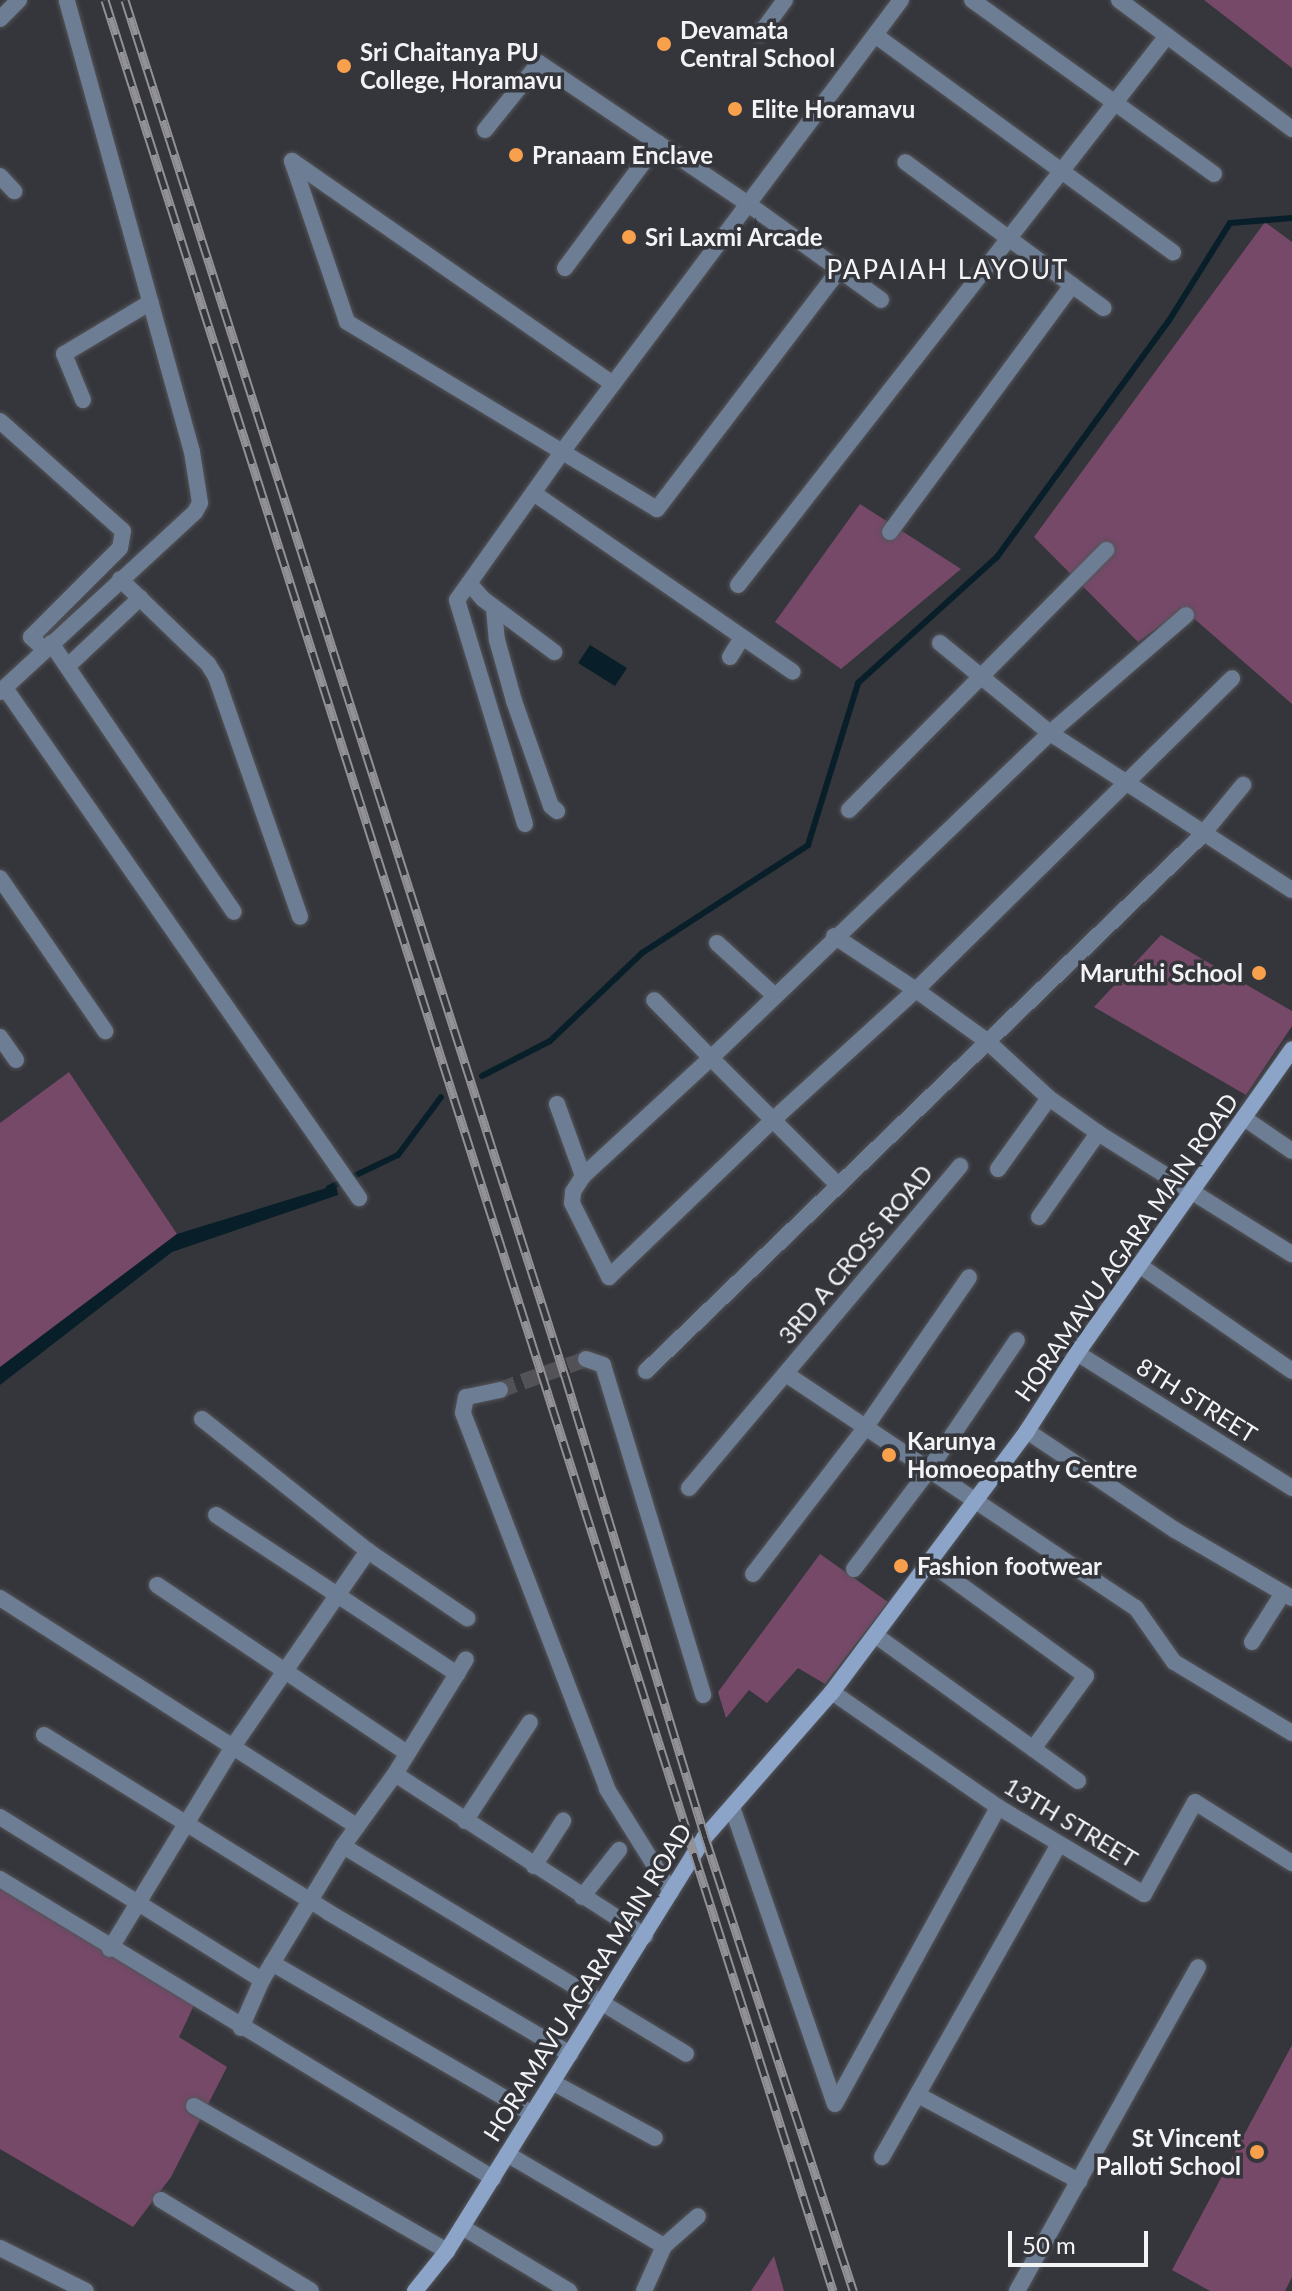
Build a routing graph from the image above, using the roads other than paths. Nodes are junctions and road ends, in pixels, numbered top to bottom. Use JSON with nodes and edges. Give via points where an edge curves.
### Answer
{"nodes":[{"id":1,"x":19,"y":0,"type":"edge"},
{"id":2,"x":67,"y":0,"type":"edge"},
{"id":3,"x":785,"y":0,"type":"edge"},
{"id":4,"x":901,"y":0,"type":"edge"},
{"id":5,"x":972,"y":0,"type":"edge"},
{"id":6,"x":1119,"y":0,"type":"edge"},
{"id":7,"x":0,"y":19,"type":"edge"},
{"id":8,"x":760,"y":34,"type":"dead end"},
{"id":9,"x":875,"y":35,"type":"junction"},
{"id":10,"x":1167,"y":36,"type":"junction"},
{"id":11,"x":1114,"y":103,"type":"junction"},
{"id":12,"x":1292,"y":129,"type":"edge"},
{"id":13,"x":485,"y":130,"type":"dead end"},
{"id":14,"x":658,"y":143,"type":"junction"},
{"id":15,"x":905,"y":162,"type":"dead end"},
{"id":16,"x":1062,"y":171,"type":"junction"},
{"id":17,"x":1214,"y":174,"type":"dead end"},
{"id":18,"x":0,"y":176,"type":"edge"},
{"id":19,"x":14,"y":191,"type":"dead end"},
{"id":20,"x":748,"y":204,"type":"junction"},
{"id":21,"x":1009,"y":238,"type":"junction"},
{"id":22,"x":1173,"y":252,"type":"dead end"},
{"id":23,"x":565,"y":268,"type":"dead end"},
{"id":24,"x":840,"y":269,"type":"junction"},
{"id":25,"x":1072,"y":285,"type":"junction"},
{"id":26,"x":881,"y":300,"type":"dead end"},
{"id":27,"x":151,"y":302,"type":"junction"},
{"id":28,"x":1104,"y":308,"type":"dead end"},
{"id":29,"x":613,"y":384,"type":"junction"},
{"id":30,"x":83,"y":400,"type":"dead end"},
{"id":31,"x":0,"y":421,"type":"edge"},
{"id":32,"x":562,"y":452,"type":"junction"},
{"id":33,"x":535,"y":494,"type":"junction"},
{"id":34,"x":890,"y":532,"type":"dead end"},
{"id":35,"x":1106,"y":550,"type":"dead end"},
{"id":36,"x":113,"y":554,"type":"junction"},
{"id":37,"x":124,"y":575,"type":"junction"},
{"id":38,"x":91,"y":577,"type":"junction"},
{"id":39,"x":469,"y":583,"type":"junction"},
{"id":40,"x":738,"y":585,"type":"dead end"},
{"id":41,"x":104,"y":593,"type":"junction"},
{"id":42,"x":140,"y":598,"type":"junction"},
{"id":43,"x":494,"y":608,"type":"junction"},
{"id":44,"x":1186,"y":615,"type":"dead end"},
{"id":45,"x":742,"y":638,"type":"junction"},
{"id":46,"x":940,"y":643,"type":"dead end"},
{"id":47,"x":48,"y":646,"type":"junction"},
{"id":48,"x":554,"y":652,"type":"dead end"},
{"id":49,"x":730,"y":657,"type":"dead end"},
{"id":50,"x":69,"y":665,"type":"junction"},
{"id":51,"x":793,"y":672,"type":"dead end"},
{"id":52,"x":979,"y":675,"type":"junction"},
{"id":53,"x":1232,"y":678,"type":"dead end"},
{"id":54,"x":3,"y":690,"type":"edge"},
{"id":55,"x":1050,"y":733,"type":"junction"},
{"id":56,"x":1124,"y":783,"type":"junction"},
{"id":57,"x":1243,"y":785,"type":"dead end"},
{"id":58,"x":849,"y":810,"type":"dead end"},
{"id":59,"x":557,"y":811,"type":"dead end"},
{"id":60,"x":525,"y":824,"type":"dead end"},
{"id":61,"x":1202,"y":835,"type":"junction"},
{"id":62,"x":0,"y":878,"type":"edge"},
{"id":63,"x":1292,"y":890,"type":"edge"},
{"id":64,"x":234,"y":912,"type":"dead end"},
{"id":65,"x":300,"y":917,"type":"dead end"},
{"id":66,"x":834,"y":936,"type":"junction"},
{"id":67,"x":717,"y":943,"type":"dead end"},
{"id":68,"x":916,"y":990,"type":"junction"},
{"id":69,"x":774,"y":995,"type":"junction"},
{"id":70,"x":654,"y":1000,"type":"dead end"},
{"id":71,"x":105,"y":1031,"type":"dead end"},
{"id":72,"x":0,"y":1037,"type":"edge"},
{"id":73,"x":988,"y":1042,"type":"junction"},
{"id":74,"x":1292,"y":1049,"type":"edge"},
{"id":75,"x":711,"y":1058,"type":"junction"},
{"id":76,"x":16,"y":1060,"type":"dead end"},
{"id":77,"x":1049,"y":1098,"type":"junction"},
{"id":78,"x":557,"y":1104,"type":"dead end"},
{"id":79,"x":1244,"y":1118,"type":"junction"},
{"id":80,"x":774,"y":1119,"type":"junction"},
{"id":81,"x":1098,"y":1133,"type":"junction"},
{"id":82,"x":1292,"y":1151,"type":"edge"},
{"id":83,"x":960,"y":1166,"type":"dead end"},
{"id":84,"x":998,"y":1169,"type":"dead end"},
{"id":85,"x":583,"y":1176,"type":"junction"},
{"id":86,"x":838,"y":1185,"type":"junction"},
{"id":87,"x":1192,"y":1194,"type":"junction"},
{"id":88,"x":359,"y":1198,"type":"dead end"},
{"id":89,"x":1039,"y":1217,"type":"dead end"},
{"id":90,"x":1292,"y":1254,"type":"edge"},
{"id":91,"x":1139,"y":1265,"type":"junction"},
{"id":92,"x":969,"y":1277,"type":"dead end"},
{"id":93,"x":1017,"y":1340,"type":"dead end"},
{"id":94,"x":1077,"y":1353,"type":"junction"},
{"id":95,"x":586,"y":1359,"type":"dead end"},
{"id":96,"x":646,"y":1371,"type":"dead end"},
{"id":97,"x":1292,"y":1371,"type":"edge"},
{"id":98,"x":786,"y":1374,"type":"junction"},
{"id":99,"x":500,"y":1390,"type":"tunnel mouth"},
{"id":100,"x":202,"y":1419,"type":"dead end"},
{"id":101,"x":865,"y":1428,"type":"junction"},
{"id":102,"x":1027,"y":1431,"type":"junction"},
{"id":103,"x":928,"y":1471,"type":"junction"},
{"id":104,"x":689,"y":1488,"type":"dead end"},
{"id":105,"x":1292,"y":1488,"type":"edge"},
{"id":106,"x":973,"y":1502,"type":"junction"},
{"id":107,"x":216,"y":1515,"type":"dead end"},
{"id":108,"x":368,"y":1551,"type":"junction"},
{"id":109,"x":929,"y":1562,"type":"junction"},
{"id":110,"x":854,"y":1569,"type":"dead end"},
{"id":111,"x":753,"y":1574,"type":"dead end"},
{"id":112,"x":157,"y":1585,"type":"dead end"},
{"id":113,"x":1287,"y":1596,"type":"edge"},
{"id":114,"x":337,"y":1597,"type":"junction"},
{"id":115,"x":0,"y":1598,"type":"edge"},
{"id":116,"x":467,"y":1618,"type":"dead end"},
{"id":117,"x":875,"y":1635,"type":"junction"},
{"id":118,"x":1252,"y":1642,"type":"dead end"},
{"id":119,"x":287,"y":1673,"type":"junction"},
{"id":120,"x":832,"y":1692,"type":"junction"},
{"id":121,"x":703,"y":1695,"type":"dead end"},
{"id":122,"x":530,"y":1722,"type":"dead end"},
{"id":123,"x":1292,"y":1733,"type":"edge"},
{"id":124,"x":44,"y":1735,"type":"dead end"},
{"id":125,"x":234,"y":1745,"type":"junction"},
{"id":126,"x":1033,"y":1749,"type":"junction"},
{"id":127,"x":407,"y":1753,"type":"junction"},
{"id":128,"x":395,"y":1774,"type":"junction"},
{"id":129,"x":1078,"y":1781,"type":"dead end"},
{"id":130,"x":732,"y":1807,"type":"junction"},
{"id":131,"x":998,"y":1807,"type":"junction"},
{"id":132,"x":0,"y":1817,"type":"edge"},
{"id":133,"x":465,"y":1821,"type":"junction"},
{"id":134,"x":563,"y":1821,"type":"dead end"},
{"id":135,"x":185,"y":1824,"type":"junction"},
{"id":136,"x":357,"y":1826,"type":"junction"},
{"id":137,"x":343,"y":1846,"type":"junction"},
{"id":138,"x":1058,"y":1846,"type":"junction"},
{"id":139,"x":619,"y":1850,"type":"dead end"},
{"id":140,"x":1292,"y":1863,"type":"edge"},
{"id":141,"x":534,"y":1866,"type":"junction"},
{"id":142,"x":0,"y":1879,"type":"edge"},
{"id":143,"x":671,"y":1892,"type":"junction"},
{"id":144,"x":582,"y":1897,"type":"junction"},
{"id":145,"x":308,"y":1899,"type":"junction"},
{"id":146,"x":140,"y":1901,"type":"junction"},
{"id":147,"x":645,"y":1936,"type":"junction"},
{"id":148,"x":110,"y":1949,"type":"junction"},
{"id":149,"x":272,"y":1963,"type":"junction"},
{"id":150,"x":1198,"y":1967,"type":"dead end"},
{"id":151,"x":262,"y":1980,"type":"junction"},
{"id":152,"x":603,"y":2002,"type":"junction"},
{"id":153,"x":241,"y":2028,"type":"junction"},
{"id":154,"x":570,"y":2054,"type":"junction"},
{"id":155,"x":686,"y":2054,"type":"dead end"},
{"id":156,"x":552,"y":2082,"type":"junction"},
{"id":157,"x":918,"y":2095,"type":"junction"},
{"id":158,"x":194,"y":2106,"type":"dead end"},
{"id":159,"x":532,"y":2114,"type":"junction"},
{"id":160,"x":655,"y":2138,"type":"dead end"},
{"id":161,"x":507,"y":2154,"type":"junction"},
{"id":162,"x":882,"y":2157,"type":"dead end"},
{"id":163,"x":493,"y":2178,"type":"junction"},
{"id":164,"x":1079,"y":2181,"type":"junction"},
{"id":165,"x":161,"y":2200,"type":"dead end"},
{"id":166,"x":698,"y":2216,"type":"dead end"},
{"id":167,"x":462,"y":2227,"type":"junction"},
{"id":168,"x":664,"y":2246,"type":"junction"},
{"id":169,"x":0,"y":2248,"type":"edge"},
{"id":170,"x":447,"y":2251,"type":"junction"},
{"id":171,"x":86,"y":2291,"type":"edge"},
{"id":172,"x":311,"y":2291,"type":"edge"},
{"id":173,"x":415,"y":2291,"type":"edge"},
{"id":174,"x":569,"y":2291,"type":"edge"},
{"id":175,"x":644,"y":2291,"type":"edge"},
{"id":176,"x":1017,"y":2291,"type":"edge"}],
"edges":[{"from":1,"to":7,"type":"street"},
{"from":2,"to":27,"type":"street"},
{"from":3,"to":8,"type":"street"},
{"from":4,"to":9,"type":"street"},
{"from":5,"to":11,"type":"street"},
{"from":6,"to":10,"type":"street"},
{"from":9,"to":16,"type":"street"},
{"from":9,"to":20,"type":"street"},
{"from":10,"to":11,"type":"street"},
{"from":10,"to":12,"type":"street"},
{"from":11,"to":16,"type":"street"},
{"from":11,"to":17,"type":"street"},
{"from":13,"to":14,"type":"street","via":[[539,63]]},
{"from":14,"to":20,"type":"street"},
{"from":14,"to":23,"type":"street"},
{"from":15,"to":21,"type":"street"},
{"from":16,"to":21,"type":"street"},
{"from":16,"to":22,"type":"street"},
{"from":18,"to":19,"type":"street"},
{"from":20,"to":24,"type":"street"},
{"from":20,"to":29,"type":"street"},
{"from":21,"to":25,"type":"street"},
{"from":21,"to":40,"type":"street"},
{"from":24,"to":26,"type":"street"},
{"from":24,"to":32,"type":"street","via":[[657,509]]},
{"from":25,"to":28,"type":"street"},
{"from":25,"to":34,"type":"street"},
{"from":27,"to":30,"type":"street","via":[[64,354]]},
{"from":27,"to":37,"type":"street","via":[[192,452],[200,503]]},
{"from":29,"to":32,"type":"street"},
{"from":29,"to":32,"type":"street","via":[[292,161],[347,322]]},
{"from":31,"to":36,"type":"street","via":[[123,531]]},
{"from":32,"to":33,"type":"street"},
{"from":33,"to":39,"type":"street"},
{"from":33,"to":45,"type":"street"},
{"from":35,"to":52,"type":"street"},
{"from":36,"to":37,"type":"street"},
{"from":36,"to":38,"type":"street"},
{"from":37,"to":41,"type":"street"},
{"from":37,"to":42,"type":"street"},
{"from":38,"to":41,"type":"street"},
{"from":38,"to":47,"type":"street","via":[[31,637]]},
{"from":39,"to":43,"type":"street"},
{"from":39,"to":60,"type":"street","via":[[457,600]]},
{"from":41,"to":47,"type":"street"},
{"from":42,"to":50,"type":"street"},
{"from":42,"to":65,"type":"street","via":[[216,677]]},
{"from":43,"to":48,"type":"street"},
{"from":43,"to":59,"type":"street","via":[[514,701]]},
{"from":44,"to":55,"type":"street"},
{"from":45,"to":49,"type":"street"},
{"from":45,"to":51,"type":"street"},
{"from":46,"to":52,"type":"street"},
{"from":47,"to":50,"type":"street"},
{"from":47,"to":54,"type":"street"},
{"from":50,"to":64,"type":"street"},
{"from":52,"to":55,"type":"street"},
{"from":52,"to":58,"type":"street"},
{"from":53,"to":56,"type":"street"},
{"from":54,"to":88,"type":"street"},
{"from":55,"to":56,"type":"street"},
{"from":55,"to":66,"type":"street"},
{"from":56,"to":61,"type":"street"},
{"from":56,"to":68,"type":"street"},
{"from":57,"to":61,"type":"street"},
{"from":61,"to":63,"type":"street"},
{"from":61,"to":73,"type":"street"},
{"from":62,"to":71,"type":"street"},
{"from":66,"to":68,"type":"street"},
{"from":66,"to":69,"type":"street"},
{"from":67,"to":69,"type":"street"},
{"from":68,"to":73,"type":"street"},
{"from":68,"to":80,"type":"street"},
{"from":69,"to":75,"type":"street"},
{"from":70,"to":75,"type":"street"},
{"from":72,"to":76,"type":"street"},
{"from":73,"to":77,"type":"street"},
{"from":73,"to":86,"type":"street"},
{"from":74,"to":79,"type":"street","name":"HORAMAVU AGARA MAIN ROAD"},
{"from":75,"to":80,"type":"street"},
{"from":75,"to":85,"type":"street"},
{"from":77,"to":81,"type":"street"},
{"from":77,"to":84,"type":"street"},
{"from":78,"to":85,"type":"street"},
{"from":79,"to":82,"type":"street"},
{"from":79,"to":87,"type":"street","name":"HORAMAVU AGARA MAIN ROAD"},
{"from":80,"to":85,"type":"street","via":[[609,1277],[572,1203]]},
{"from":80,"to":86,"type":"street"},
{"from":81,"to":87,"type":"street"},
{"from":81,"to":89,"type":"street"},
{"from":83,"to":98,"type":"street","name":"3RD A CROSS ROAD"},
{"from":86,"to":96,"type":"street"},
{"from":87,"to":90,"type":"street"},
{"from":87,"to":91,"type":"street","name":"HORAMAVU AGARA MAIN ROAD"},
{"from":91,"to":94,"type":"street","name":"HORAMAVU AGARA MAIN ROAD"},
{"from":91,"to":97,"type":"street"},
{"from":92,"to":101,"type":"street"},
{"from":93,"to":103,"type":"street"},
{"from":94,"to":102,"type":"street","name":"HORAMAVU AGARA MAIN ROAD"},
{"from":94,"to":105,"type":"street","name":"8TH STREET"},
{"from":95,"to":121,"type":"street","via":[[603,1365]]},
{"from":98,"to":101,"type":"street"},
{"from":98,"to":104,"type":"street","name":"3RD A CROSS ROAD"},
{"from":99,"to":143,"type":"street","via":[[466,1397],[463,1413],[607,1789]]},
{"from":100,"to":108,"type":"street"},
{"from":101,"to":103,"type":"street"},
{"from":101,"to":111,"type":"street"},
{"from":102,"to":106,"type":"street","name":"HORAMAVU AGARA MAIN ROAD"},
{"from":102,"to":113,"type":"street","via":[[1175,1530]]},
{"from":103,"to":106,"type":"street"},
{"from":103,"to":110,"type":"street"},
{"from":106,"to":109,"type":"street","name":"HORAMAVU AGARA MAIN ROAD"},
{"from":106,"to":123,"type":"street","via":[[1136,1608],[1174,1662]]},
{"from":107,"to":114,"type":"street"},
{"from":108,"to":114,"type":"street"},
{"from":108,"to":116,"type":"street"},
{"from":109,"to":117,"type":"street","name":"HORAMAVU AGARA MAIN ROAD"},
{"from":109,"to":126,"type":"street","via":[[1086,1676]]},
{"from":112,"to":119,"type":"street"},
{"from":113,"to":118,"type":"street"},
{"from":114,"to":119,"type":"street"},
{"from":114,"to":127,"type":"street","via":[[462,1667]]},
{"from":115,"to":125,"type":"street"},
{"from":117,"to":120,"type":"street","name":"HORAMAVU AGARA MAIN ROAD"},
{"from":117,"to":126,"type":"street"},
{"from":119,"to":125,"type":"street"},
{"from":119,"to":127,"type":"street"},
{"from":120,"to":130,"type":"street","name":"HORAMAVU AGARA MAIN ROAD"},
{"from":120,"to":131,"type":"street","name":"13TH STREET"},
{"from":122,"to":133,"type":"street"},
{"from":124,"to":135,"type":"street"},
{"from":125,"to":135,"type":"street"},
{"from":125,"to":136,"type":"street"},
{"from":126,"to":129,"type":"street"},
{"from":127,"to":128,"type":"street"},
{"from":128,"to":133,"type":"street"},
{"from":128,"to":136,"type":"street"},
{"from":130,"to":131,"type":"street","via":[[835,2104]]},
{"from":130,"to":143,"type":"street","name":"HORAMAVU AGARA MAIN ROAD","via":[[705,1837]]},
{"from":131,"to":138,"type":"street","name":"13TH STREET"},
{"from":132,"to":146,"type":"street"},
{"from":133,"to":141,"type":"street"},
{"from":134,"to":141,"type":"street"},
{"from":135,"to":145,"type":"street"},
{"from":135,"to":146,"type":"street"},
{"from":136,"to":137,"type":"street"},
{"from":137,"to":145,"type":"street"},
{"from":137,"to":152,"type":"street"},
{"from":138,"to":140,"type":"street","name":"13TH STREET","via":[[1144,1894],[1195,1802]]},
{"from":138,"to":157,"type":"street"},
{"from":139,"to":144,"type":"street"},
{"from":141,"to":144,"type":"street"},
{"from":142,"to":148,"type":"street"},
{"from":143,"to":147,"type":"street","name":"HORAMAVU AGARA MAIN ROAD"},
{"from":144,"to":147,"type":"street"},
{"from":145,"to":149,"type":"street"},
{"from":145,"to":154,"type":"street"},
{"from":146,"to":148,"type":"street"},
{"from":146,"to":151,"type":"street"},
{"from":147,"to":152,"type":"street","name":"HORAMAVU AGARA MAIN ROAD"},
{"from":148,"to":153,"type":"street"},
{"from":149,"to":151,"type":"street"},
{"from":149,"to":159,"type":"street"},
{"from":150,"to":164,"type":"street"},
{"from":151,"to":153,"type":"street"},
{"from":152,"to":154,"type":"street","name":"HORAMAVU AGARA MAIN ROAD"},
{"from":152,"to":155,"type":"street"},
{"from":153,"to":163,"type":"street"},
{"from":154,"to":156,"type":"street","name":"HORAMAVU AGARA MAIN ROAD"},
{"from":156,"to":159,"type":"street","name":"HORAMAVU AGARA MAIN ROAD"},
{"from":156,"to":160,"type":"street"},
{"from":157,"to":162,"type":"street"},
{"from":157,"to":164,"type":"street"},
{"from":158,"to":170,"type":"street"},
{"from":159,"to":161,"type":"street","name":"HORAMAVU AGARA MAIN ROAD"},
{"from":161,"to":163,"type":"street","name":"HORAMAVU AGARA MAIN ROAD"},
{"from":161,"to":168,"type":"street"},
{"from":163,"to":167,"type":"street","name":"HORAMAVU AGARA MAIN ROAD"},
{"from":164,"to":176,"type":"street"},
{"from":165,"to":172,"type":"street"},
{"from":166,"to":168,"type":"street"},
{"from":167,"to":170,"type":"street","name":"HORAMAVU AGARA MAIN ROAD"},
{"from":167,"to":174,"type":"street"},
{"from":168,"to":175,"type":"street"},
{"from":169,"to":171,"type":"street"},
{"from":170,"to":173,"type":"street","name":"HORAMAVU AGARA MAIN ROAD"}]}
